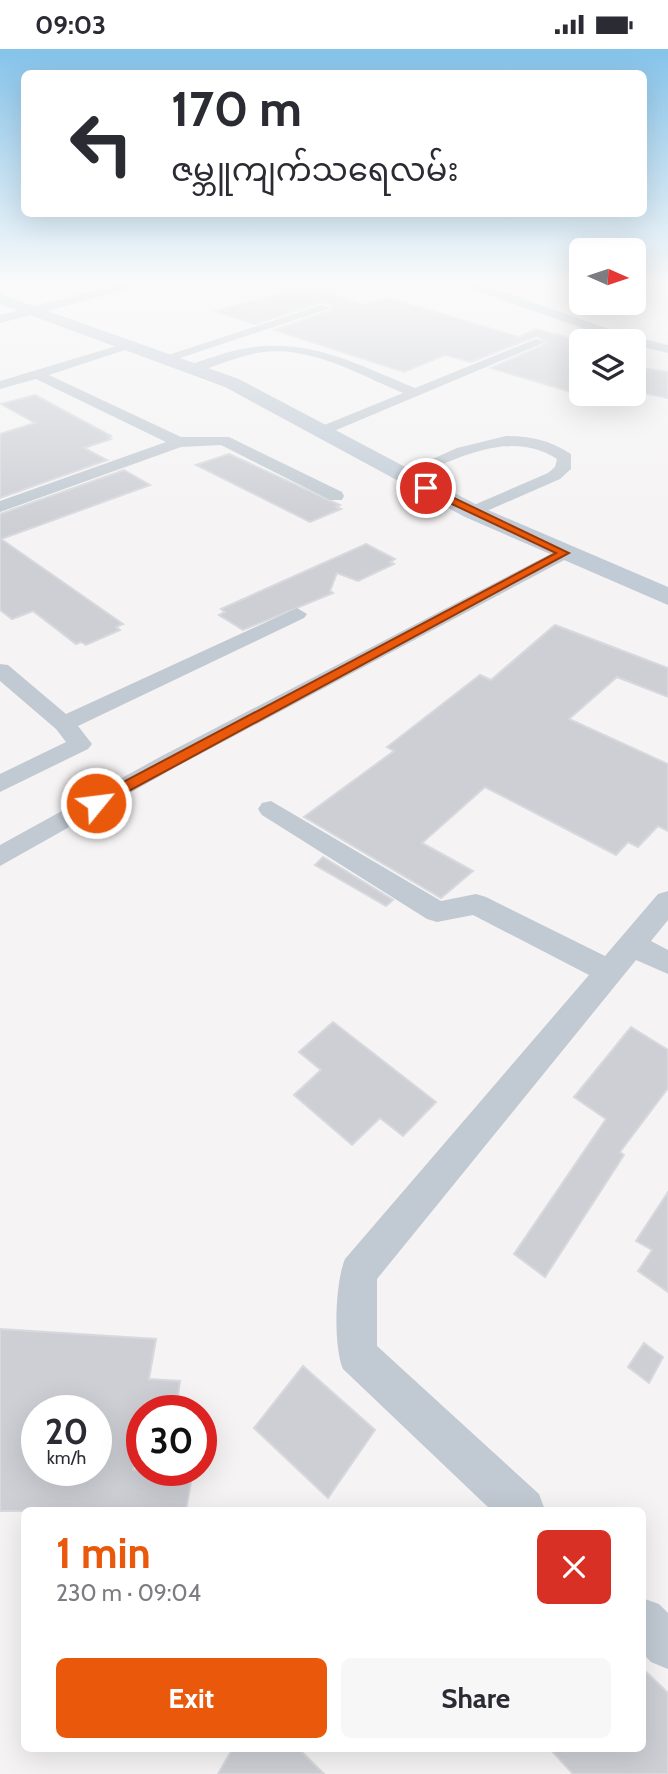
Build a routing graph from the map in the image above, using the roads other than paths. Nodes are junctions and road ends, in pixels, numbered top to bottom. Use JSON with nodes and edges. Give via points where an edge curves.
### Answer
{"nodes":[{"id":1,"x":69,"y":364,"type":"edge"},
{"id":2,"x":184,"y":364,"type":"edge"},
{"id":3,"x":206,"y":364,"type":"edge"},
{"id":4,"x":344,"y":364,"type":"edge"},
{"id":5,"x":485,"y":364,"type":"edge"},
{"id":6,"x":194,"y":368,"type":"junction"},
{"id":7,"x":37,"y":374,"type":"junction"},
{"id":8,"x":0,"y":385,"type":"edge"},
{"id":9,"x":415,"y":393,"type":"junction"},
{"id":10,"x":322,"y":431,"type":"junction"},
{"id":11,"x":179,"y":442,"type":"junction"},
{"id":12,"x":402,"y":476,"type":"junction"},
{"id":13,"x":336,"y":496,"type":"dead end"},
{"id":14,"x":0,"y":507,"type":"edge"},
{"id":15,"x":473,"y":512,"type":"junction"},
{"id":16,"x":564,"y":553,"type":"junction"},
{"id":17,"x":668,"y":597,"type":"edge"},
{"id":18,"x":297,"y":614,"type":"dead end"},
{"id":19,"x":0,"y":670,"type":"edge"},
{"id":20,"x":64,"y":724,"type":"junction"},
{"id":21,"x":0,"y":784,"type":"edge"},
{"id":22,"x":271,"y":809,"type":"dead end"},
{"id":23,"x":0,"y":857,"type":"edge"},
{"id":24,"x":668,"y":901,"type":"edge"},
{"id":25,"x":631,"y":944,"type":"junction"},
{"id":26,"x":668,"y":963,"type":"edge"},
{"id":27,"x":608,"y":971,"type":"junction"},
{"id":28,"x":520,"y":1507,"type":"edge"},
{"id":29,"x":646,"y":1625,"type":"edge"},
{"id":30,"x":668,"y":1645,"type":"edge"}],
"edges":[{"from":1,"to":7,"type":"street"},
{"from":2,"to":6,"type":"main road"},
{"from":3,"to":6,"type":"street"},
{"from":4,"to":9,"type":"street"},
{"from":5,"to":9,"type":"street"},
{"from":6,"to":10,"type":"main road"},
{"from":7,"to":8,"type":"street"},
{"from":7,"to":11,"type":"street"},
{"from":9,"to":10,"type":"street"},
{"from":10,"to":12,"type":"main road"},
{"from":11,"to":13,"type":"street","via":[[224,440]]},
{"from":11,"to":14,"type":"street"},
{"from":12,"to":15,"type":"main road"},
{"from":12,"to":15,"type":"street","via":[[486,444],[524,441],[552,446],[565,457],[563,469],[554,476]]},
{"from":15,"to":16,"type":"main road"},
{"from":16,"to":17,"type":"main road"},
{"from":16,"to":23,"type":"street","via":[[168,762]]},
{"from":18,"to":20,"type":"street"},
{"from":19,"to":20,"type":"street"},
{"from":20,"to":21,"type":"street","via":[[80,744]]},
{"from":22,"to":27,"type":"street","via":[[437,912],[476,904]]},
{"from":24,"to":25,"type":"street"},
{"from":25,"to":26,"type":"street"},
{"from":25,"to":27,"type":"street"},
{"from":27,"to":28,"type":"street","via":[[358,1272],[357,1355]]},
{"from":29,"to":30,"type":"street"}]}
